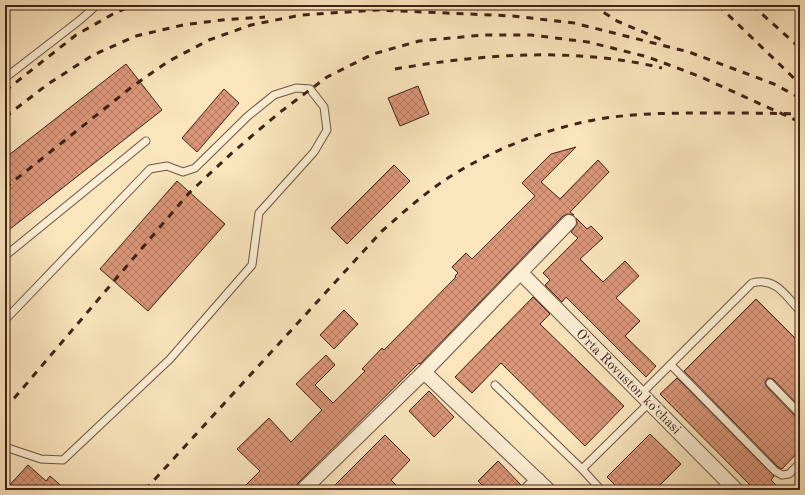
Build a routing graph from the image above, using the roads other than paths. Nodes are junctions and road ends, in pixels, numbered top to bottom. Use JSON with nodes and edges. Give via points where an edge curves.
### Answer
{"nodes":[{"id":1,"x":97,"y":5,"type":"edge"},
{"id":2,"x":5,"y":78,"type":"edge"},
{"id":3,"x":146,"y":141,"type":"dead end"},
{"id":4,"x":569,"y":222,"type":"dead end"},
{"id":5,"x":5,"y":256,"type":"edge"},
{"id":6,"x":521,"y":273,"type":"junction"},
{"id":7,"x":800,"y":311,"type":"edge"},
{"id":8,"x":5,"y":320,"type":"edge"},
{"id":9,"x":671,"y":365,"type":"junction"},
{"id":10,"x":424,"y":372,"type":"junction"},
{"id":11,"x":770,"y":383,"type":"dead end"},
{"id":12,"x":496,"y":385,"type":"dead end"},
{"id":13,"x":646,"y":398,"type":"junction"},
{"id":14,"x":800,"y":414,"type":"edge"},
{"id":15,"x":5,"y":446,"type":"edge"},
{"id":16,"x":800,"y":463,"type":"edge"},
{"id":17,"x":582,"y":469,"type":"junction"},
{"id":18,"x":538,"y":487,"type":"edge"},
{"id":19,"x":303,"y":490,"type":"edge"},
{"id":20,"x":601,"y":490,"type":"edge"},
{"id":21,"x":736,"y":490,"type":"edge"}],
"edges":[{"from":1,"to":2,"type":"lane"},
{"from":3,"to":5,"type":"lane"},
{"from":4,"to":6,"type":"street"},
{"from":6,"to":10,"type":"street"},
{"from":6,"to":13,"type":"street","name":"Oʻrta Rovuston koʻchasi"},
{"from":7,"to":9,"type":"lane","via":[[774,284],[761,281],[752,283]]},
{"from":8,"to":15,"type":"lane","via":[[150,169],[167,166],[183,172],[195,168],[248,116],[274,95],[296,88],[310,89],[324,107],[327,130],[314,152],[258,214],[252,264],[170,359],[63,460],[41,459]]},
{"from":9,"to":13,"type":"lane"},
{"from":9,"to":16,"type":"lane","via":[[775,471],[782,475],[789,474]]},
{"from":10,"to":18,"type":"street"},
{"from":10,"to":19,"type":"street"},
{"from":11,"to":14,"type":"lane"},
{"from":12,"to":17,"type":"lane"},
{"from":13,"to":17,"type":"lane"},
{"from":13,"to":21,"type":"street","name":"Oʻrta Rovuston koʻchasi"},
{"from":17,"to":20,"type":"lane"}]}
